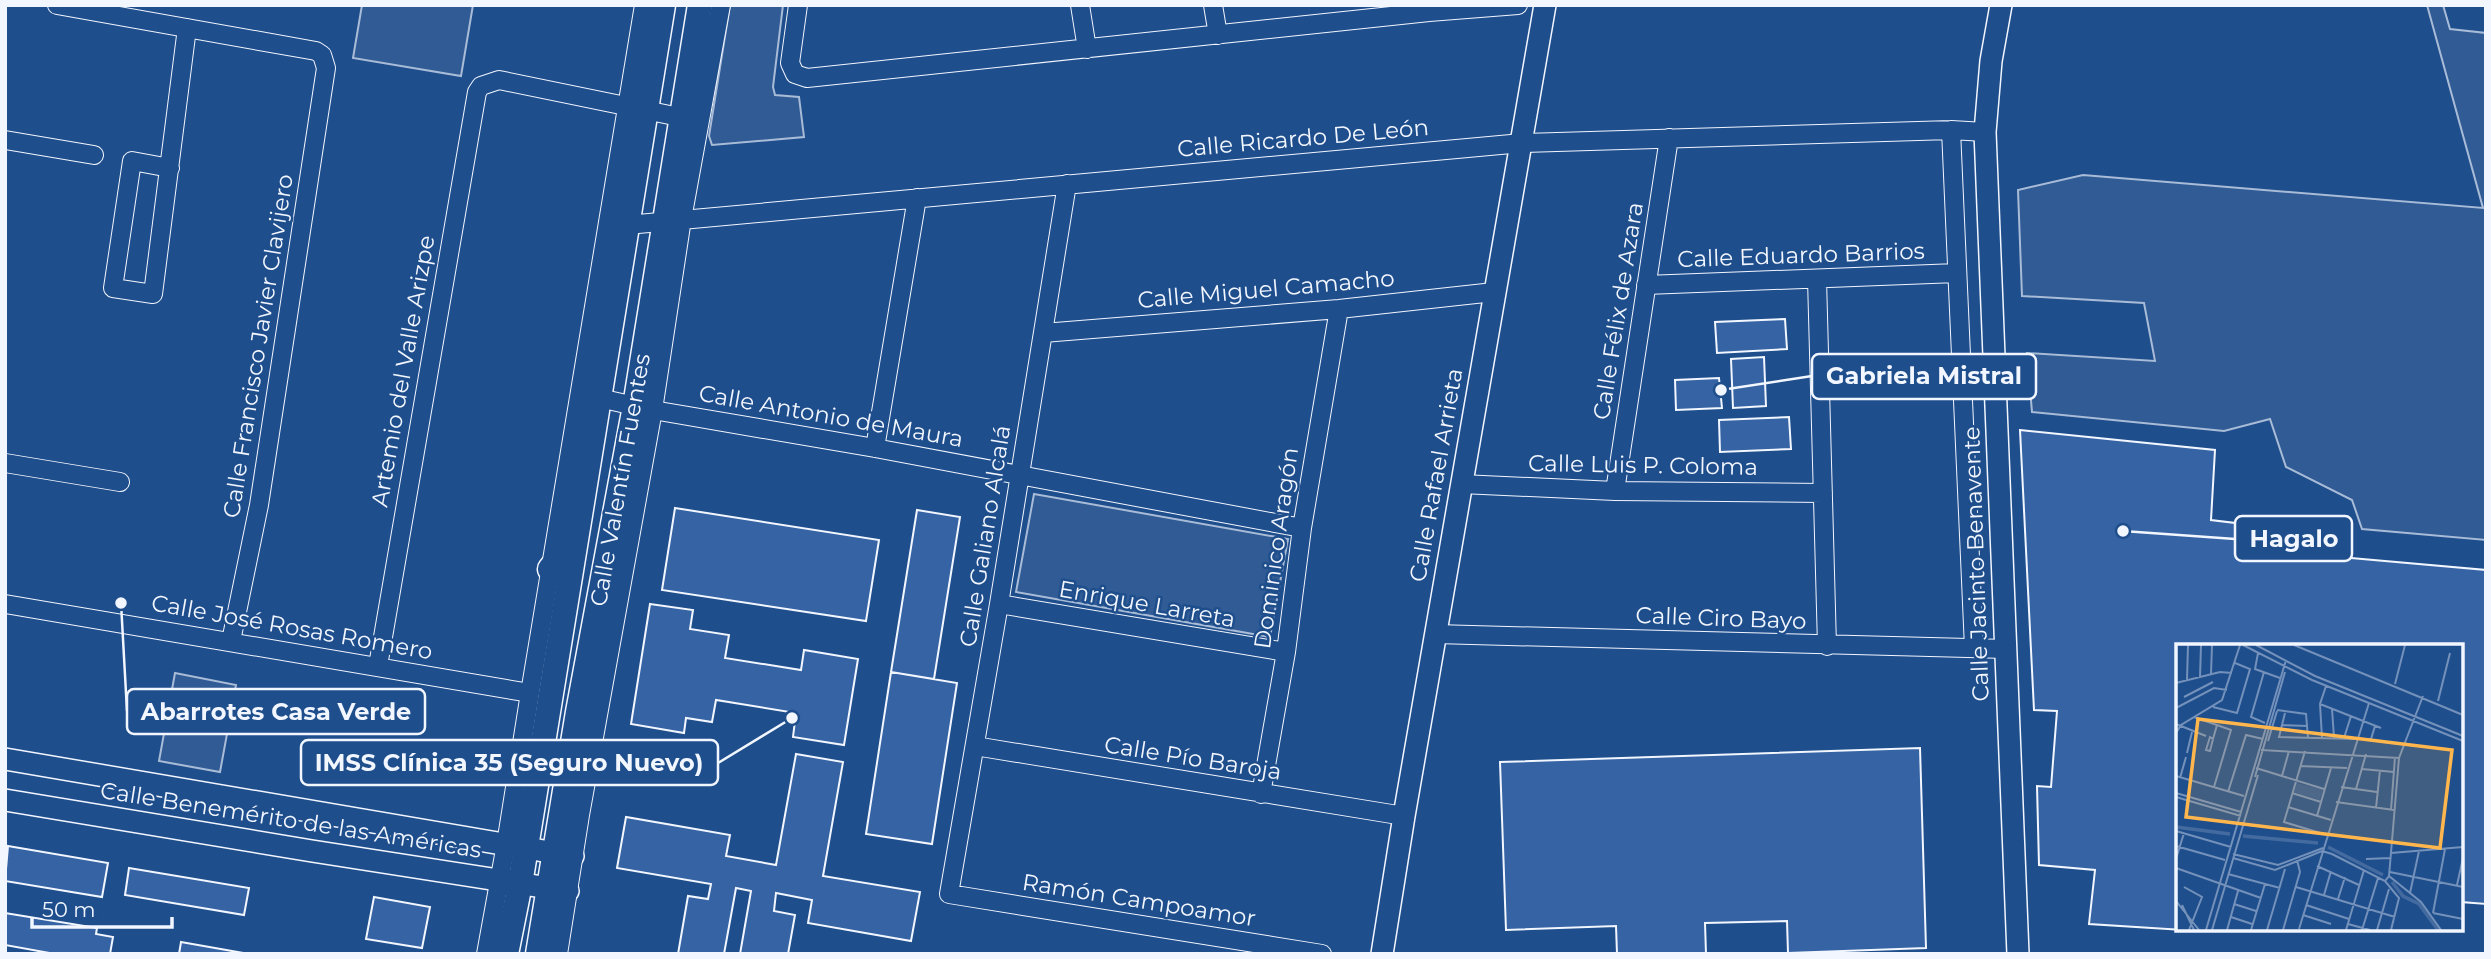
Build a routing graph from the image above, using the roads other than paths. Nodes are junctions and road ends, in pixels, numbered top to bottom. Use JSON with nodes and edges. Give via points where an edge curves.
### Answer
{"nodes":[{"id":1,"x":57,"y":5,"type":"edge"},
{"id":2,"x":645,"y":5,"type":"edge"},
{"id":3,"x":663,"y":5,"type":"edge"},
{"id":4,"x":700,"y":5,"type":"edge"},
{"id":5,"x":722,"y":5,"type":"edge"},
{"id":6,"x":798,"y":5,"type":"edge"},
{"id":7,"x":1080,"y":5,"type":"edge"},
{"id":8,"x":1213,"y":5,"type":"edge"},
{"id":9,"x":1518,"y":5,"type":"edge"},
{"id":10,"x":1545,"y":5,"type":"edge"},
{"id":11,"x":2001,"y":5,"type":"edge"},
{"id":12,"x":1430,"y":9,"type":"edge"},
{"id":13,"x":1333,"y":14,"type":"edge"},
{"id":14,"x":187,"y":28,"type":"junction"},
{"id":15,"x":1218,"y":35,"type":"junction"},
{"id":16,"x":1087,"y":49,"type":"junction"},
{"id":17,"x":636,"y":107,"type":"junction"},
{"id":18,"x":692,"y":119,"type":"junction"},
{"id":19,"x":1951,"y":130,"type":"junction"},
{"id":20,"x":1985,"y":132,"type":"junction"},
{"id":21,"x":1669,"y":138,"type":"junction"},
{"id":22,"x":5,"y":140,"type":"edge"},
{"id":23,"x":1522,"y":143,"type":"junction"},
{"id":24,"x":94,"y":155,"type":"dead end"},
{"id":25,"x":170,"y":168,"type":"junction"},
{"id":26,"x":1067,"y":184,"type":"junction"},
{"id":27,"x":917,"y":198,"type":"junction"},
{"id":28,"x":673,"y":220,"type":"junction"},
{"id":29,"x":628,"y":225,"type":"junction"},
{"id":30,"x":1957,"y":273,"type":"junction"},
{"id":31,"x":1817,"y":279,"type":"junction"},
{"id":32,"x":1646,"y":285,"type":"junction"},
{"id":33,"x":1494,"y":292,"type":"junction"},
{"id":34,"x":1339,"y":309,"type":"junction"},
{"id":35,"x":1043,"y":333,"type":"junction"},
{"id":36,"x":599,"y":398,"type":"junction"},
{"id":37,"x":644,"y":408,"type":"junction"},
{"id":38,"x":875,"y":448,"type":"junction"},
{"id":39,"x":5,"y":463,"type":"edge"},
{"id":40,"x":1019,"y":475,"type":"junction"},
{"id":41,"x":120,"y":482,"type":"dead end"},
{"id":42,"x":1461,"y":484,"type":"junction"},
{"id":43,"x":1615,"y":491,"type":"junction"},
{"id":44,"x":1823,"y":493,"type":"junction"},
{"id":45,"x":1302,"y":528,"type":"junction"},
{"id":46,"x":577,"y":535,"type":"junction"},
{"id":47,"x":550,"y":569,"type":"junction"},
{"id":48,"x":5,"y":604,"type":"edge"},
{"id":49,"x":999,"y":604,"type":"junction"},
{"id":50,"x":1435,"y":634,"type":"junction"},
{"id":51,"x":231,"y":641,"type":"junction"},
{"id":52,"x":1827,"y":646,"type":"junction"},
{"id":53,"x":1974,"y":648,"type":"junction"},
{"id":54,"x":2006,"y":649,"type":"junction"},
{"id":55,"x":1286,"y":652,"type":"junction"},
{"id":56,"x":378,"y":666,"type":"junction"},
{"id":57,"x":530,"y":692,"type":"junction"},
{"id":58,"x":975,"y":746,"type":"junction"},
{"id":59,"x":5,"y":759,"type":"edge"},
{"id":60,"x":1261,"y":794,"type":"junction"},
{"id":61,"x":5,"y":800,"type":"edge"},
{"id":62,"x":1404,"y":816,"type":"junction"},
{"id":63,"x":516,"y":846,"type":"junction"},
{"id":64,"x":564,"y":854,"type":"junction"},
{"id":65,"x":509,"y":882,"type":"junction"},
{"id":66,"x":558,"y":890,"type":"junction"},
{"id":67,"x":948,"y":894,"type":"joint"},
{"id":68,"x":486,"y":954,"type":"edge"},
{"id":69,"x":506,"y":954,"type":"edge"},
{"id":70,"x":538,"y":954,"type":"edge"},
{"id":71,"x":558,"y":954,"type":"edge"},
{"id":72,"x":1322,"y":954,"type":"edge"},
{"id":73,"x":1382,"y":954,"type":"edge"},
{"id":74,"x":2018,"y":954,"type":"edge"}],
"edges":[{"from":1,"to":14,"type":"street"},
{"from":2,"to":17,"type":"street"},
{"from":3,"to":17,"type":"main road","name":"Calle Valentín Fuentes"},
{"from":4,"to":18,"type":"main road","name":"Calle Valentín Fuentes"},
{"from":5,"to":18,"type":"street"},
{"from":6,"to":16,"type":"street","via":[[790,63],[795,74],[807,78]]},
{"from":7,"to":16,"type":"street"},
{"from":8,"to":15,"type":"street"},
{"from":9,"to":12,"type":"street"},
{"from":10,"to":23,"type":"street","name":"Calle Rafael Arrieta"},
{"from":11,"to":20,"type":"street","name":"Calle Jacinto Benavente"},
{"from":12,"to":13,"type":"street"},
{"from":13,"to":15,"type":"street"},
{"from":14,"to":25,"type":"street"},
{"from":14,"to":51,"type":"street","name":"Calle Francisco Javier Clavijero","via":[[316,51],[326,68],[259,505]]},
{"from":15,"to":16,"type":"street"},
{"from":17,"to":18,"type":"street"},
{"from":17,"to":29,"type":"main road","name":"Calle Valentín Fuentes"},
{"from":17,"to":47,"type":"street"},
{"from":17,"to":56,"type":"street","name":"Artemio del Valle Arizpe","via":[[499,80],[481,86],[474,99]]},
{"from":18,"to":28,"type":"main road","name":"Calle Valentín Fuentes"},
{"from":19,"to":20,"type":"street","name":"Calle Ricardo De León"},
{"from":19,"to":21,"type":"street","name":"Calle Ricardo De León"},
{"from":19,"to":30,"type":"street"},
{"from":20,"to":54,"type":"street","name":"Calle Jacinto Benavente"},
{"from":21,"to":23,"type":"street","name":"Calle Ricardo De León"},
{"from":21,"to":32,"type":"street","name":"Calle Félix de Azara"},
{"from":22,"to":24,"type":"street"},
{"from":23,"to":26,"type":"street","name":"Calle Ricardo De León"},
{"from":23,"to":33,"type":"street","name":"Calle Rafael Arrieta"},
{"from":25,"to":25,"type":"street","via":[[153,294],[113,288],[132,161]]},
{"from":26,"to":27,"type":"street","name":"Calle Ricardo De León"},
{"from":26,"to":35,"type":"street","name":"Calle Galiano Alcalá"},
{"from":27,"to":28,"type":"street","name":"Calle Ricardo De León"},
{"from":27,"to":38,"type":"street"},
{"from":28,"to":29,"type":"street","name":"Calle Ricardo De León"},
{"from":28,"to":37,"type":"main road","name":"Calle Valentín Fuentes"},
{"from":29,"to":36,"type":"main road","name":"Calle Valentín Fuentes"},
{"from":30,"to":31,"type":"street","name":"Calle Eduardo Barrios"},
{"from":30,"to":53,"type":"street"},
{"from":31,"to":32,"type":"street","name":"Calle Eduardo Barrios"},
{"from":31,"to":44,"type":"street"},
{"from":32,"to":43,"type":"street","name":"Calle Félix de Azara"},
{"from":33,"to":34,"type":"street","name":"Calle Miguel Camacho"},
{"from":33,"to":42,"type":"street","name":"Calle Rafael Arrieta"},
{"from":34,"to":35,"type":"street","name":"Calle Miguel Camacho"},
{"from":34,"to":45,"type":"street","name":"Dominico Aragón"},
{"from":35,"to":40,"type":"street","name":"Calle Galiano Alcalá"},
{"from":36,"to":37,"type":"street","name":"Calle Antonio de Maura"},
{"from":36,"to":46,"type":"main road","name":"Calle Valentín Fuentes"},
{"from":37,"to":38,"type":"street","name":"Calle Antonio de Maura"},
{"from":37,"to":64,"type":"main road","name":"Calle Valentín Fuentes","via":[[578,712]]},
{"from":38,"to":40,"type":"street","name":"Calle Antonio de Maura"},
{"from":39,"to":41,"type":"street"},
{"from":40,"to":45,"type":"street","name":"Calle Antonio de Maura"},
{"from":40,"to":49,"type":"street","name":"Calle Galiano Alcalá"},
{"from":42,"to":43,"type":"street","name":"Calle Luis P. Coloma"},
{"from":42,"to":50,"type":"street","name":"Calle Rafael Arrieta"},
{"from":43,"to":44,"type":"street","name":"Calle Luis P. Coloma"},
{"from":44,"to":52,"type":"street"},
{"from":45,"to":55,"type":"street","name":"Dominico Aragón"},
{"from":46,"to":47,"type":"main road"},
{"from":46,"to":63,"type":"main road","name":"Calle Valentín Fuentes"},
{"from":47,"to":57,"type":"street"},
{"from":48,"to":51,"type":"street","name":"Calle José Rosas Romero"},
{"from":49,"to":55,"type":"street","name":"Enrique Larreta"},
{"from":49,"to":58,"type":"street","name":"Calle Galiano Alcalá"},
{"from":50,"to":52,"type":"street","name":"Calle Ciro Bayo"},
{"from":50,"to":62,"type":"street","name":"Calle Rafael Arrieta"},
{"from":51,"to":56,"type":"street","name":"Calle José Rosas Romero"},
{"from":52,"to":53,"type":"street","name":"Calle Ciro Bayo"},
{"from":53,"to":54,"type":"street","name":"Calle Ciro Bayo"},
{"from":54,"to":74,"type":"street","name":"Calle Jacinto Benavente"},
{"from":55,"to":60,"type":"street","name":"Dominico Aragón"},
{"from":56,"to":57,"type":"street","name":"Calle José Rosas Romero"},
{"from":57,"to":63,"type":"street"},
{"from":58,"to":60,"type":"street","name":"Calle Pío Baroja"},
{"from":58,"to":67,"type":"street","name":"Calle Galiano Alcalá"},
{"from":59,"to":63,"type":"street","name":"Calle Benemérito de las Américas"},
{"from":60,"to":62,"type":"street","name":"Calle Pío Baroja"},
{"from":61,"to":65,"type":"street","name":"Calle Benemérito de las Américas"},
{"from":62,"to":73,"type":"street","name":"Calle Rafael Arrieta"},
{"from":63,"to":64,"type":"street","name":"Calle Benemérito de las Américas"},
{"from":63,"to":65,"type":"main road","name":"Calle Valentín Fuentes"},
{"from":64,"to":66,"type":"main road","name":"Calle Valentín Fuentes"},
{"from":65,"to":66,"type":"street","name":"Calle Benemérito de las Américas"},
{"from":65,"to":68,"type":"street"},
{"from":65,"to":69,"type":"main road","name":"Calle Valentín Fuentes"},
{"from":66,"to":70,"type":"main road","name":"Calle Valentín Fuentes"},
{"from":66,"to":71,"type":"street"},
{"from":67,"to":72,"type":"street","name":"Ramón Campoamor"}]}
